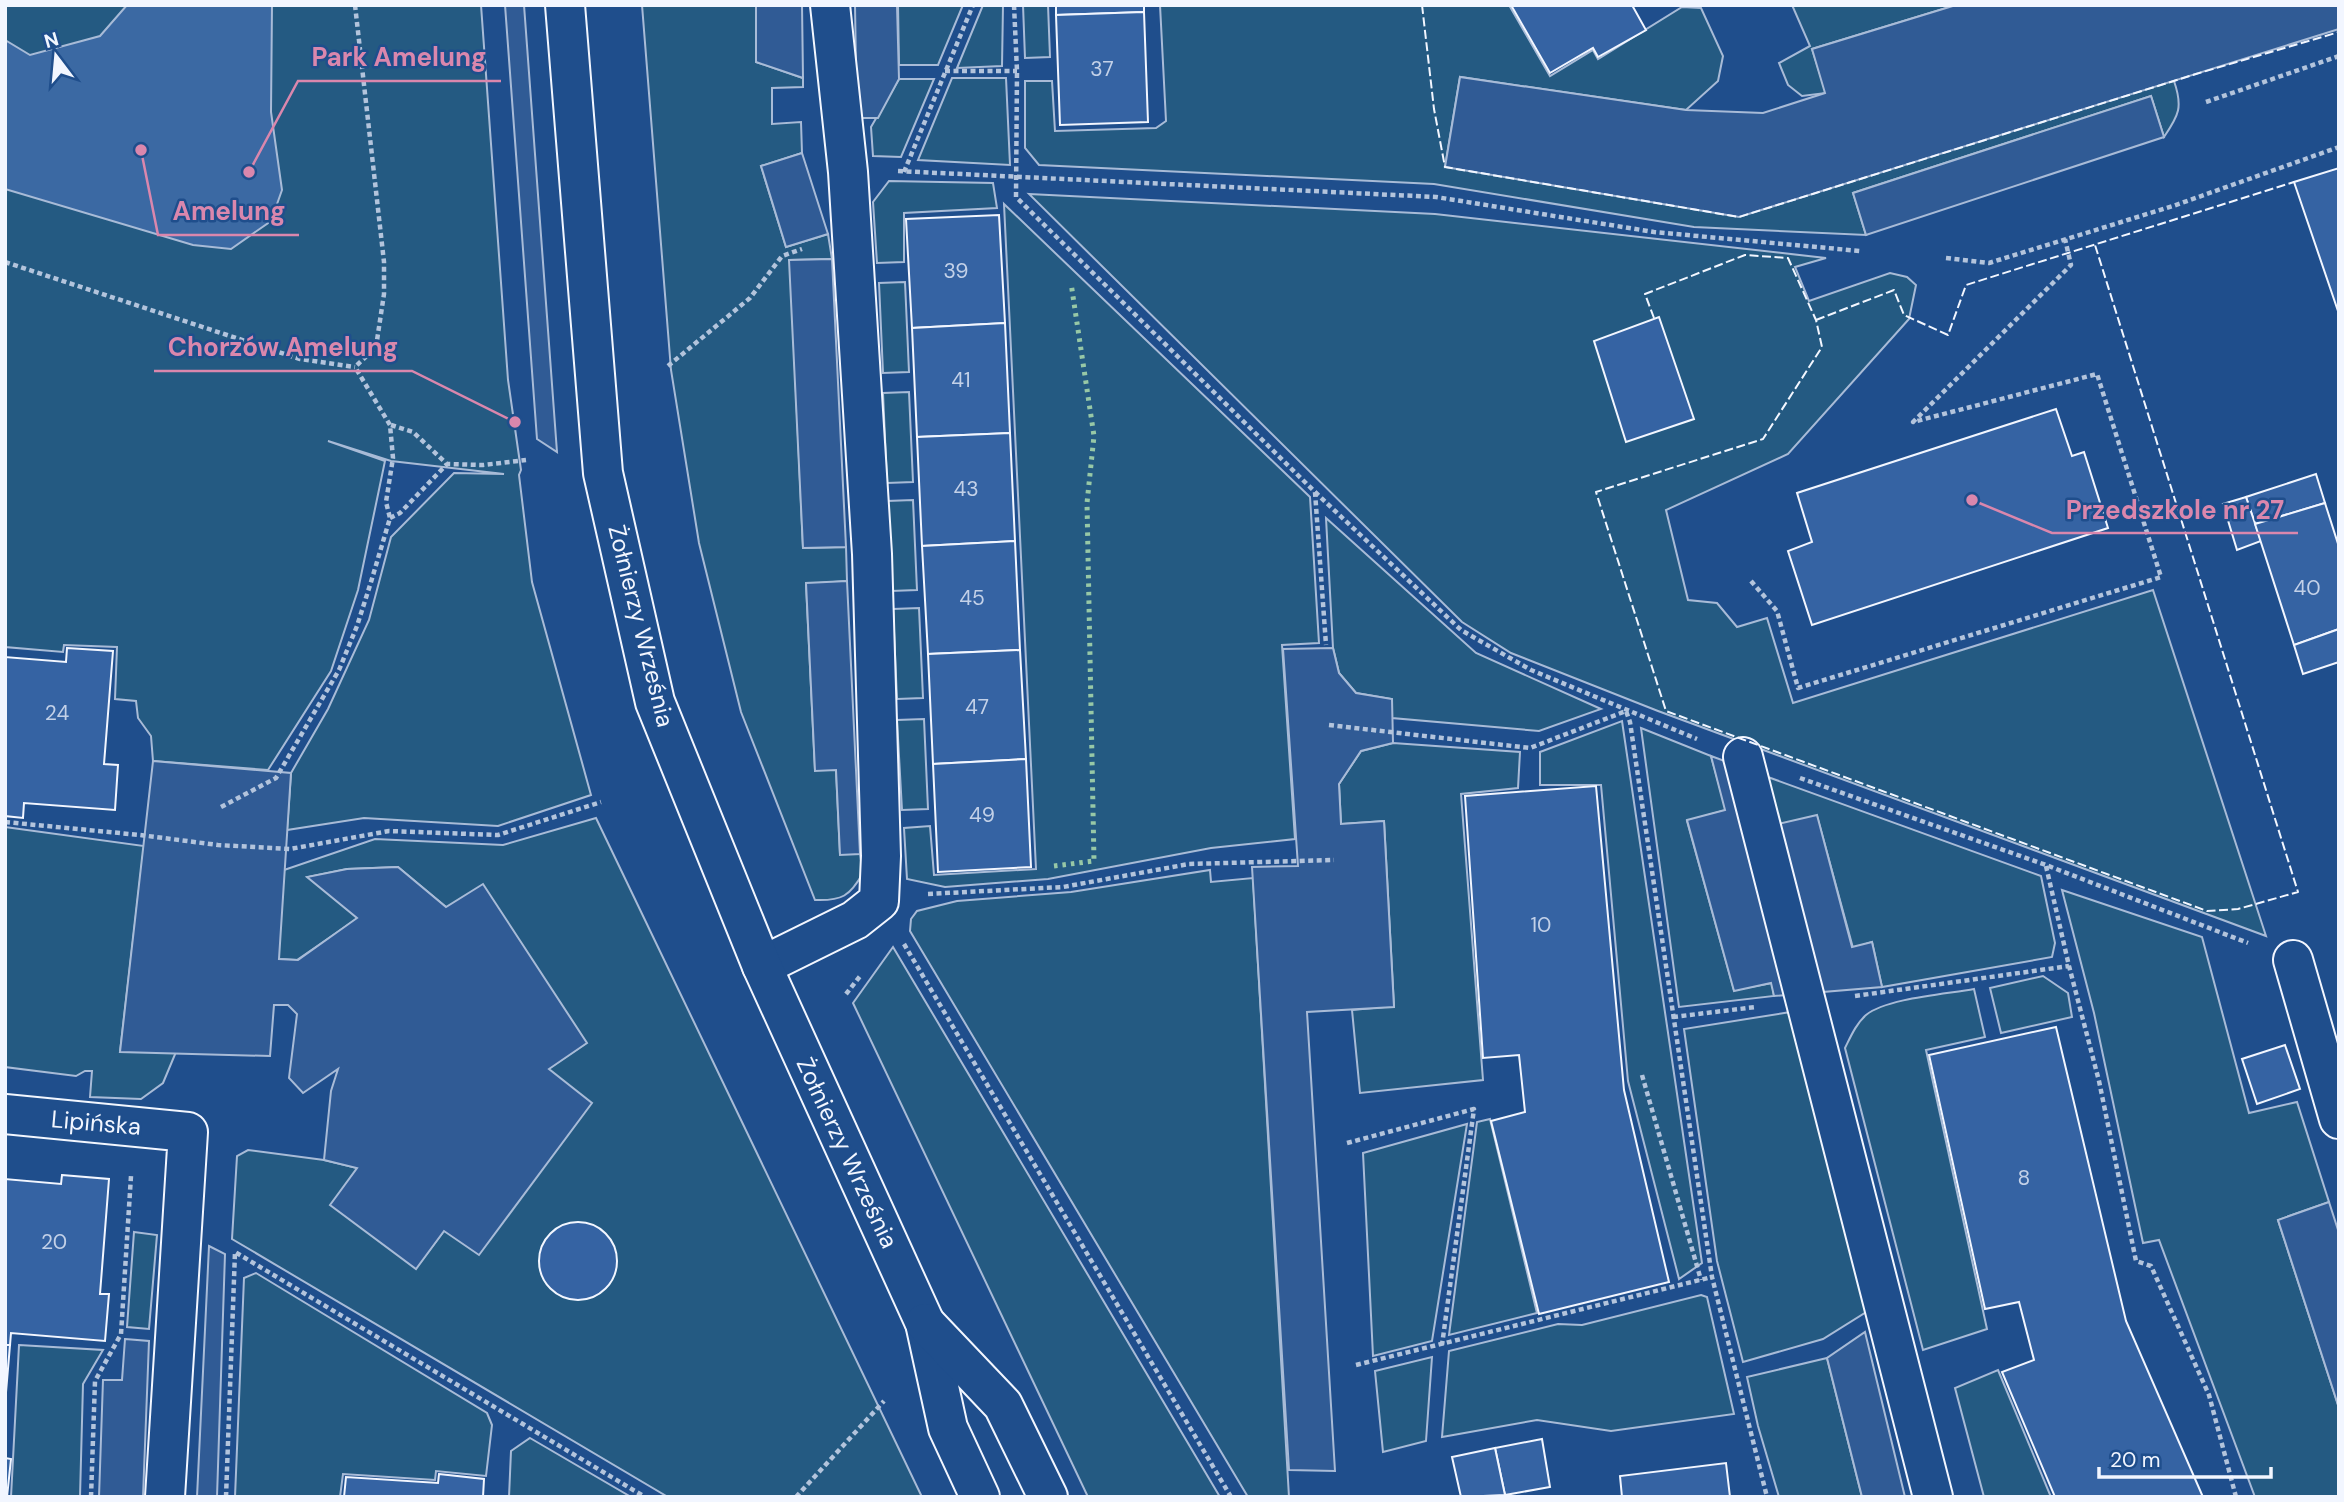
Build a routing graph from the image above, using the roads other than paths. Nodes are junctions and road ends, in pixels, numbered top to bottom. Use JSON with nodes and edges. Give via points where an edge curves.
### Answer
{"nodes":[{"id":1,"x":565,"y":5,"type":"edge"},
{"id":2,"x":830,"y":5,"type":"edge"},
{"id":3,"x":1743,"y":757,"type":"road end"},
{"id":4,"x":2293,"y":960,"type":"road end"},
{"id":5,"x":762,"y":966,"type":"junction"},
{"id":6,"x":5,"y":1114,"type":"edge"},
{"id":7,"x":2339,"y":1119,"type":"edge"},
{"id":8,"x":925,"y":1323,"type":"junction"},
{"id":9,"x":165,"y":1497,"type":"edge"},
{"id":10,"x":980,"y":1497,"type":"edge"},
{"id":11,"x":1048,"y":1497,"type":"edge"},
{"id":12,"x":1933,"y":1497,"type":"edge"}],
"edges":[{"from":1,"to":5,"type":"main road","name":"Żołnierzy Września","via":[[603,473],[655,702]]},
{"from":2,"to":5,"type":"main road","via":[[848,172],[872,554],[879,901],[855,920]]},
{"from":3,"to":12,"type":"main road"},
{"from":4,"to":7,"type":"main road"},
{"from":5,"to":8,"type":"main road","name":"Żołnierzy Września"},
{"from":6,"to":9,"type":"main road","name":"Lipińska","via":[[188,1132]]},
{"from":8,"to":10,"type":"main road","name":"Żołnierzy Września","via":[[948,1428]]},
{"from":8,"to":11,"type":"main road","name":"Żołnierzy Września","via":[[1003,1405]]}]}
